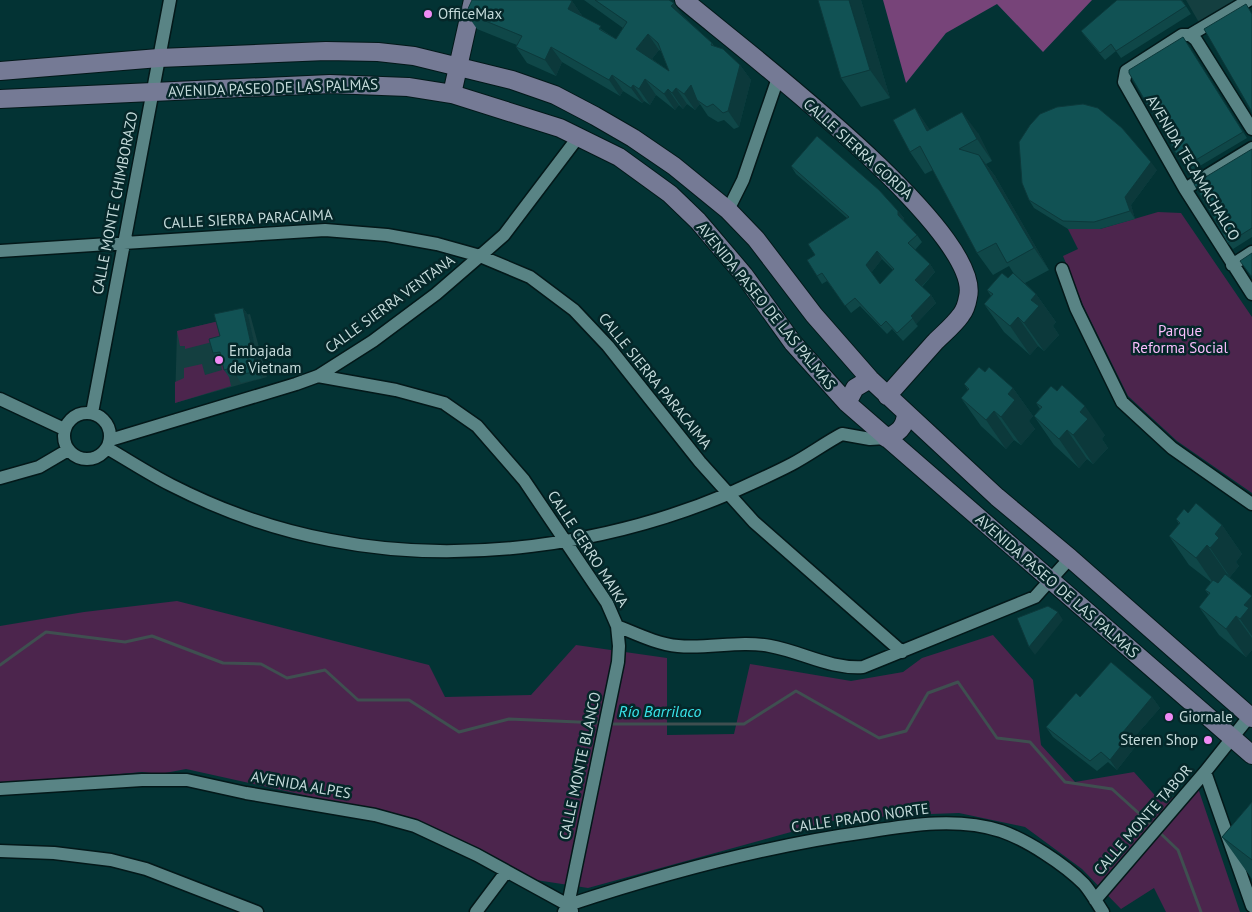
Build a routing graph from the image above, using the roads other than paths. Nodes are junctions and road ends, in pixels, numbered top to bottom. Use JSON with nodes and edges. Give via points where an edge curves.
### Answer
{"nodes":[{"id":1,"x":170,"y":0,"type":"edge"},
{"id":2,"x":473,"y":0,"type":"edge"},
{"id":3,"x":684,"y":0,"type":"edge"},
{"id":4,"x":1250,"y":0,"type":"edge"},
{"id":5,"x":1190,"y":35,"type":"junction"},
{"id":6,"x":159,"y":58,"type":"junction"},
{"id":7,"x":459,"y":67,"type":"junction"},
{"id":8,"x":0,"y":71,"type":"edge"},
{"id":9,"x":778,"y":78,"type":"junction"},
{"id":10,"x":153,"y":92,"type":"junction"},
{"id":11,"x":452,"y":94,"type":"junction"},
{"id":12,"x":0,"y":99,"type":"edge"},
{"id":13,"x":1252,"y":129,"type":"edge"},
{"id":14,"x":579,"y":136,"type":"junction"},
{"id":15,"x":1252,"y":148,"type":"edge"},
{"id":16,"x":1185,"y":189,"type":"junction"},
{"id":17,"x":728,"y":210,"type":"junction"},
{"id":18,"x":698,"y":221,"type":"junction"},
{"id":19,"x":124,"y":242,"type":"junction"},
{"id":20,"x":0,"y":251,"type":"edge"},
{"id":21,"x":1252,"y":252,"type":"edge"},
{"id":22,"x":480,"y":256,"type":"junction"},
{"id":23,"x":1232,"y":265,"type":"junction"},
{"id":24,"x":1062,"y":269,"type":"dead end"},
{"id":25,"x":1252,"y":294,"type":"edge"},
{"id":26,"x":318,"y":376,"type":"junction"},
{"id":27,"x":870,"y":379,"type":"junction"},
{"id":28,"x":887,"y":396,"type":"junction"},
{"id":29,"x":0,"y":399,"type":"edge"},
{"id":30,"x":847,"y":404,"type":"junction"},
{"id":31,"x":92,"y":413,"type":"junction"},
{"id":32,"x":906,"y":414,"type":"junction"},
{"id":33,"x":64,"y":429,"type":"junction"},
{"id":34,"x":886,"y":438,"type":"junction"},
{"id":35,"x":108,"y":444,"type":"junction"},
{"id":36,"x":68,"y":450,"type":"junction"},
{"id":37,"x":0,"y":478,"type":"edge"},
{"id":38,"x":727,"y":494,"type":"junction"},
{"id":39,"x":1252,"y":504,"type":"edge"},
{"id":40,"x":566,"y":543,"type":"junction"},
{"id":41,"x":1070,"y":558,"type":"junction"},
{"id":42,"x":1052,"y":580,"type":"junction"},
{"id":43,"x":617,"y":626,"type":"junction"},
{"id":44,"x":902,"y":652,"type":"junction"},
{"id":45,"x":1251,"y":715,"type":"edge"},
{"id":46,"x":1231,"y":738,"type":"junction"},
{"id":47,"x":1252,"y":755,"type":"edge"},
{"id":48,"x":1205,"y":772,"type":"junction"},
{"id":49,"x":0,"y":789,"type":"edge"},
{"id":50,"x":0,"y":851,"type":"edge"},
{"id":51,"x":506,"y":872,"type":"junction"},
{"id":52,"x":1095,"y":900,"type":"junction"},
{"id":53,"x":1252,"y":906,"type":"edge"},
{"id":54,"x":568,"y":910,"type":"edge"},
{"id":55,"x":257,"y":912,"type":"edge"},
{"id":56,"x":476,"y":912,"type":"edge"},
{"id":57,"x":1103,"y":912,"type":"edge"}],
"edges":[{"from":1,"to":6,"type":"street","name":"CALLE MONTE CHIMBORAZO"},
{"from":2,"to":7,"type":"main road"},
{"from":3,"to":9,"type":"main road","name":"CALLE SIERRA GORDA"},
{"from":4,"to":5,"type":"street"},
{"from":5,"to":13,"type":"street"},
{"from":5,"to":16,"type":"street","name":"AVENIDA TECAMACHALCO","via":[[1182,35],[1126,71],[1124,82]]},
{"from":6,"to":7,"type":"main road","name":"AVENIDA PASEO DE LAS PALMAS","via":[[378,52],[414,56]]},
{"from":6,"to":8,"type":"main road","name":"AVENIDA PASEO DE LAS PALMAS"},
{"from":6,"to":10,"type":"street","name":"CALLE MONTE CHIMBORAZO"},
{"from":7,"to":11,"type":"main road"},
{"from":7,"to":17,"type":"main road","name":"AVENIDA PASEO DE LAS PALMAS","via":[[547,92],[595,116],[674,166]]},
{"from":9,"to":17,"type":"street","via":[[743,180]]},
{"from":9,"to":28,"type":"main road","name":"CALLE SIERRA GORDA","via":[[887,172],[938,229],[967,276],[969,296],[961,315]]},
{"from":10,"to":11,"type":"main road","name":"AVENIDA PASEO DE LAS PALMAS","via":[[330,84],[408,86]]},
{"from":10,"to":12,"type":"main road","name":"AVENIDA PASEO DE LAS PALMAS"},
{"from":10,"to":19,"type":"street","name":"CALLE MONTE CHIMBORAZO"},
{"from":11,"to":14,"type":"main road","name":"AVENIDA PASEO DE LAS PALMAS"},
{"from":14,"to":18,"type":"main road","name":"AVENIDA PASEO DE LAS PALMAS","via":[[652,179]]},
{"from":14,"to":22,"type":"street","name":"CALLE SIERRA VENTANA","via":[[504,235]]},
{"from":15,"to":16,"type":"street"},
{"from":16,"to":23,"type":"street","name":"AVENIDA TECAMACHALCO"},
{"from":17,"to":18,"type":"main road","via":[[722,216]]},
{"from":17,"to":27,"type":"main road","name":"AVENIDA PASEO DE LAS PALMAS","via":[[756,239],[814,315]]},
{"from":18,"to":30,"type":"main road","name":"AVENIDA PASEO DE LAS PALMAS","via":[[744,275],[793,343]]},
{"from":19,"to":20,"type":"street","name":"CALLE SIERRA PARACAIMA"},
{"from":19,"to":22,"type":"street","name":"CALLE SIERRA PARACAIMA","via":[[325,230],[387,235]]},
{"from":19,"to":31,"type":"street","name":"CALLE MONTE CHIMBORAZO"},
{"from":21,"to":23,"type":"street"},
{"from":22,"to":26,"type":"street","name":"CALLE SIERRA VENTANA","via":[[381,335]]},
{"from":22,"to":38,"type":"street","name":"CALLE SIERRA PARACAIMA","via":[[530,277],[574,310],[608,346]]},
{"from":23,"to":25,"type":"street","name":"AVENIDA TECAMACHALCO"},
{"from":24,"to":39,"type":"street","via":[[1076,308],[1122,402],[1172,448]]},
{"from":26,"to":35,"type":"street","name":"CALLE SIERRA VENTANA"},
{"from":26,"to":40,"type":"street","name":"CALLE CERRO MAIKA","via":[[396,390],[444,403],[477,426],[496,446],[524,480]]},
{"from":27,"to":28,"type":"main road","name":"AVENIDA PASEO DE LAS PALMAS"},
{"from":27,"to":30,"type":"main road","via":[[856,388]]},
{"from":28,"to":32,"type":"main road","name":"AVENIDA PASEO DE LAS PALMAS"},
{"from":29,"to":33,"type":"street"},
{"from":30,"to":34,"type":"main road","name":"AVENIDA PASEO DE LAS PALMAS"},
{"from":31,"to":33,"type":"street","via":[[75,415]]},
{"from":31,"to":35,"type":"street","via":[[104,420],[110,433]]},
{"from":32,"to":34,"type":"main road","via":[[906,423],[901,430]]},
{"from":32,"to":41,"type":"main road","name":"AVENIDA PASEO DE LAS PALMAS"},
{"from":33,"to":36,"type":"street"},
{"from":34,"to":38,"type":"street","via":[[842,434],[794,464]]},
{"from":34,"to":42,"type":"main road","name":"AVENIDA PASEO DE LAS PALMAS"},
{"from":35,"to":36,"type":"street","via":[[91,459],[78,458]]},
{"from":35,"to":40,"type":"street","via":[[172,485],[225,508],[330,540],[392,548],[455,550]]},
{"from":36,"to":37,"type":"street","via":[[39,467]]},
{"from":38,"to":40,"type":"street","via":[[674,513]]},
{"from":38,"to":44,"type":"street","name":"CALLE SIERRA PARACAIMA","via":[[754,522]]},
{"from":40,"to":43,"type":"street","name":"CALLE CERRO MAIKA","via":[[607,603]]},
{"from":41,"to":42,"type":"street","name":"CALLE CERRO MAIKA"},
{"from":41,"to":45,"type":"main road","name":"AVENIDA PASEO DE LAS PALMAS"},
{"from":42,"to":44,"type":"street","name":"CALLE CERRO MAIKA","via":[[1035,597]]},
{"from":42,"to":46,"type":"main road","name":"AVENIDA PASEO DE LAS PALMAS"},
{"from":43,"to":44,"type":"street","name":"CALLE CERRO MAIKA","via":[[660,643],[680,647],[723,644],[771,646],[846,668],[863,667]]},
{"from":43,"to":54,"type":"street","name":"CALLE MONTE BLANCO","via":[[618,662]]},
{"from":45,"to":46,"type":"street","name":"CALLE MONTE TABOR"},
{"from":46,"to":47,"type":"main road","name":"AVENIDA PASEO DE LAS PALMAS"},
{"from":46,"to":48,"type":"street","name":"CALLE MONTE TABOR"},
{"from":48,"to":52,"type":"street","name":"CALLE MONTE TABOR"},
{"from":48,"to":53,"type":"street"},
{"from":49,"to":51,"type":"street","name":"AVENIDA ALPES","via":[[187,780],[375,815],[415,826]]},
{"from":50,"to":55,"type":"street","via":[[112,860],[146,869]]},
{"from":51,"to":54,"type":"street","name":"AVENIDA ALPES"},
{"from":51,"to":56,"type":"street"},
{"from":52,"to":54,"type":"street","name":"CALLE PRADO NORTE","via":[[1065,868],[1019,838],[1000,831],[954,823],[916,824],[828,836],[721,860],[639,881]]},
{"from":52,"to":57,"type":"street","name":"CALLE PRADO NORTE"}]}
